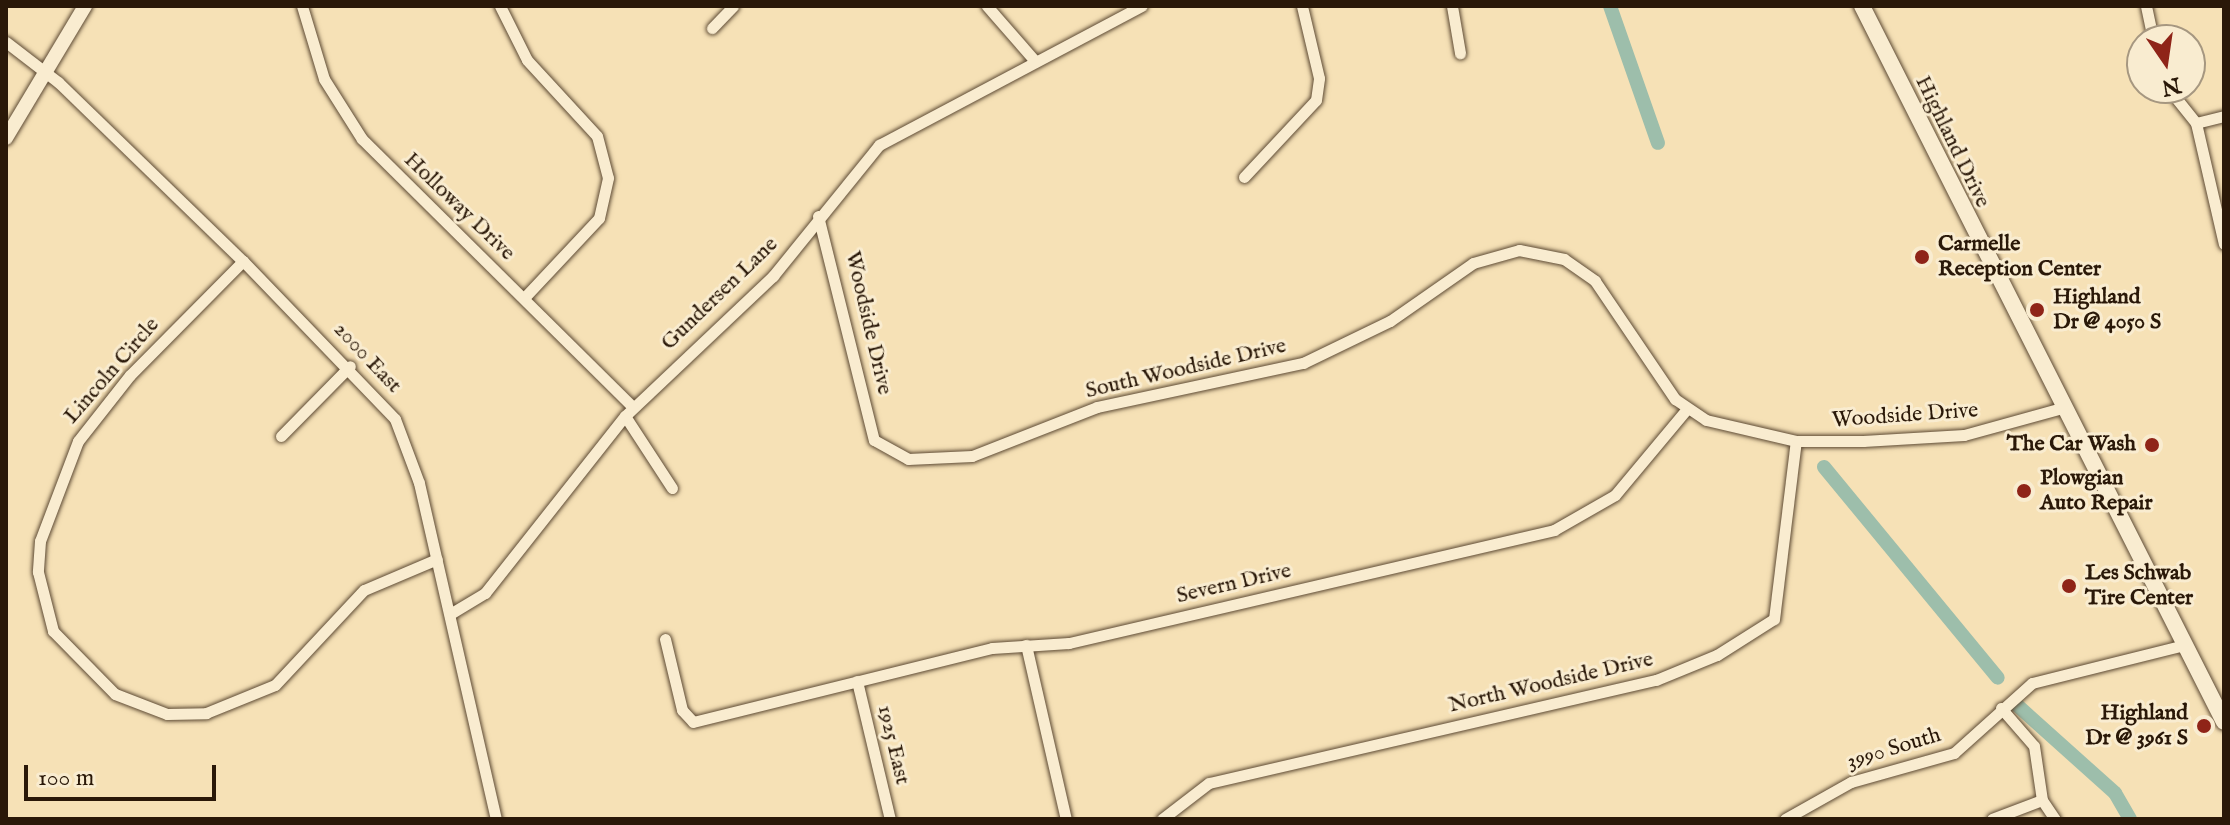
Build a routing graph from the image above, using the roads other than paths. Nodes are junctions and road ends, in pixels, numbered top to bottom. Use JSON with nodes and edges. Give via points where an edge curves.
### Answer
{"nodes":[{"id":1,"x":85,"y":6,"type":"edge"},
{"id":2,"x":302,"y":6,"type":"edge"},
{"id":3,"x":500,"y":6,"type":"edge"},
{"id":4,"x":733,"y":6,"type":"edge"},
{"id":5,"x":987,"y":6,"type":"edge"},
{"id":6,"x":1142,"y":6,"type":"edge"},
{"id":7,"x":1302,"y":6,"type":"edge"},
{"id":8,"x":1452,"y":6,"type":"edge"},
{"id":9,"x":1862,"y":6,"type":"edge"},
{"id":10,"x":712,"y":28,"type":"dead end"},
{"id":11,"x":6,"y":42,"type":"edge"},
{"id":12,"x":1460,"y":53,"type":"dead end"},
{"id":13,"x":1035,"y":61,"type":"junction"},
{"id":14,"x":45,"y":73,"type":"junction"},
{"id":15,"x":2181,"y":104,"type":"edge"},
{"id":16,"x":2224,"y":116,"type":"edge"},
{"id":17,"x":2196,"y":123,"type":"junction"},
{"id":18,"x":6,"y":138,"type":"edge"},
{"id":19,"x":1244,"y":177,"type":"dead end"},
{"id":20,"x":818,"y":216,"type":"junction"},
{"id":21,"x":2224,"y":244,"type":"edge"},
{"id":22,"x":243,"y":261,"type":"junction"},
{"id":23,"x":524,"y":298,"type":"junction"},
{"id":24,"x":350,"y":366,"type":"junction"},
{"id":25,"x":2062,"y":408,"type":"junction"},
{"id":26,"x":1686,"y":410,"type":"junction"},
{"id":27,"x":629,"y":412,"type":"junction"},
{"id":28,"x":281,"y":436,"type":"dead end"},
{"id":29,"x":874,"y":440,"type":"joint"},
{"id":30,"x":1796,"y":441,"type":"junction"},
{"id":31,"x":672,"y":488,"type":"dead end"},
{"id":32,"x":437,"y":559,"type":"junction"},
{"id":33,"x":450,"y":614,"type":"junction"},
{"id":34,"x":665,"y":639,"type":"dead end"},
{"id":35,"x":1026,"y":645,"type":"junction"},
{"id":36,"x":2184,"y":645,"type":"junction"},
{"id":37,"x":857,"y":681,"type":"junction"},
{"id":38,"x":2001,"y":708,"type":"junction"},
{"id":39,"x":2223,"y":720,"type":"edge"},
{"id":40,"x":2042,"y":800,"type":"junction"},
{"id":41,"x":496,"y":819,"type":"edge"},
{"id":42,"x":890,"y":819,"type":"edge"},
{"id":43,"x":1066,"y":819,"type":"edge"},
{"id":44,"x":1162,"y":819,"type":"edge"},
{"id":45,"x":1785,"y":819,"type":"edge"},
{"id":46,"x":1992,"y":819,"type":"edge"},
{"id":47,"x":2055,"y":819,"type":"edge"}],
"edges":[{"from":1,"to":14,"type":"street"},
{"from":2,"to":23,"type":"street","name":"Holloway Drive","via":[[324,79],[362,139]]},
{"from":3,"to":23,"type":"street","via":[[527,60],[597,136],[608,178],[599,218]]},
{"from":4,"to":10,"type":"street"},
{"from":5,"to":13,"type":"street"},
{"from":6,"to":13,"type":"street","name":"Gundersen Lane"},
{"from":7,"to":19,"type":"street","via":[[1319,78],[1316,100]]},
{"from":8,"to":12,"type":"street"},
{"from":9,"to":25,"type":"main road","name":"Highland Drive"},
{"from":11,"to":14,"type":"street","name":"2000 East"},
{"from":13,"to":20,"type":"street","name":"Gundersen Lane","via":[[879,145]]},
{"from":14,"to":18,"type":"street"},
{"from":14,"to":22,"type":"street","name":"2000 East"},
{"from":15,"to":17,"type":"street"},
{"from":16,"to":17,"type":"street"},
{"from":17,"to":21,"type":"street"},
{"from":20,"to":27,"type":"street","name":"Gundersen Lane","via":[[773,276]]},
{"from":20,"to":29,"type":"street","name":"Woodside Drive"},
{"from":22,"to":24,"type":"street","name":"2000 East"},
{"from":22,"to":32,"type":"street","name":"Lincoln Circle","via":[[130,375],[72,453],[40,541],[38,572],[53,631],[115,694],[167,714],[206,713],[275,685],[364,590]]},
{"from":23,"to":27,"type":"street","name":"Holloway Drive"},
{"from":24,"to":28,"type":"street"},
{"from":24,"to":32,"type":"street","name":"2000 East","via":[[404,437]]},
{"from":25,"to":30,"type":"street","name":"Woodside Drive","via":[[1964,435]]},
{"from":25,"to":36,"type":"main road","name":"Highland Drive"},
{"from":26,"to":29,"type":"street","name":"South Woodside Drive","via":[[1595,281],[1564,259],[1519,250],[1464,268],[1350,344],[1261,375],[1097,407],[972,456],[908,459]]},
{"from":26,"to":30,"type":"street"},
{"from":26,"to":35,"type":"street","name":"Severn Drive","via":[[1615,495],[1554,530],[1069,643]]},
{"from":27,"to":31,"type":"street","name":"Holloway Drive"},
{"from":27,"to":33,"type":"street","name":"Gundersen Lane","via":[[485,593]]},
{"from":30,"to":44,"type":"street","name":"North Woodside Drive","via":[[1774,619],[1717,655],[1656,680],[1209,783]]},
{"from":32,"to":33,"type":"street","name":"2000 East"},
{"from":33,"to":41,"type":"street","name":"2000 East"},
{"from":34,"to":37,"type":"street","name":"Severn Drive","via":[[688,721]]},
{"from":35,"to":37,"type":"street","name":"Severn Drive"},
{"from":35,"to":43,"type":"street"},
{"from":36,"to":38,"type":"street","name":"3990 South","via":[[2032,683]]},
{"from":36,"to":39,"type":"main road","name":"Highland Drive"},
{"from":37,"to":42,"type":"street","name":"1925 East"},
{"from":38,"to":40,"type":"street","via":[[2034,746]]},
{"from":38,"to":45,"type":"street","name":"3990 South","via":[[1975,738],[1941,760],[1851,782]]},
{"from":40,"to":46,"type":"street"},
{"from":40,"to":47,"type":"street"}]}
